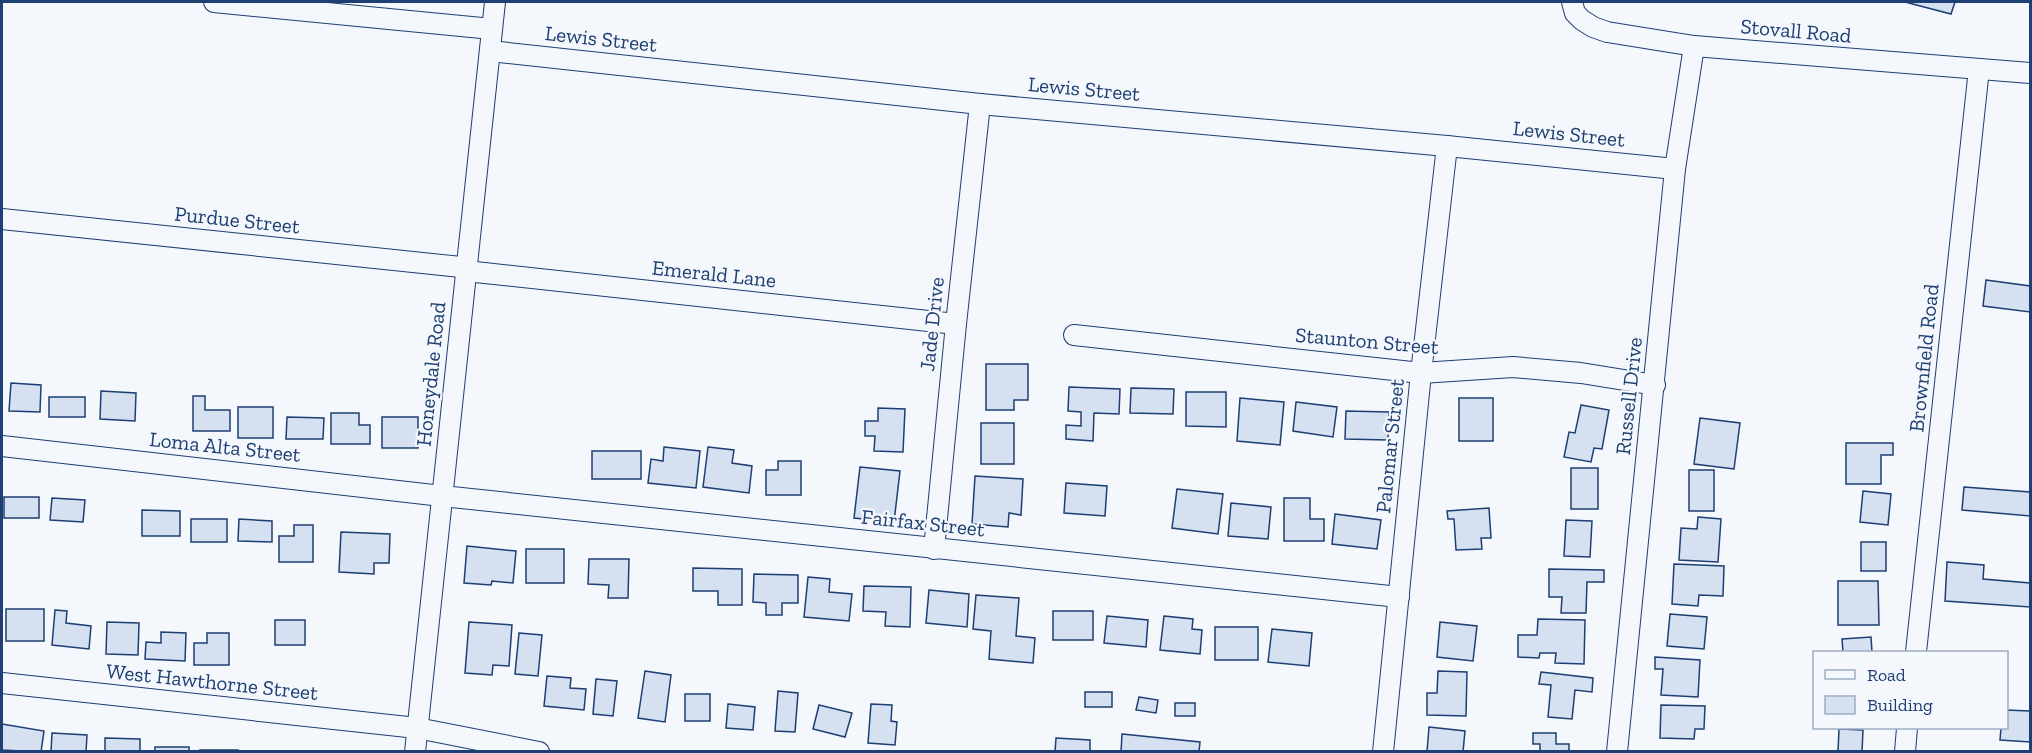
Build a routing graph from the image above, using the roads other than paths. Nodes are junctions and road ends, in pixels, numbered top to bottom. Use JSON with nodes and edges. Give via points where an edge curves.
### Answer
{"nodes":[{"id":1,"x":214,"y":2,"type":"edge"},
{"id":2,"x":495,"y":2,"type":"edge"},
{"id":3,"x":1572,"y":2,"type":"edge"},
{"id":4,"x":492,"y":29,"type":"junction"},
{"id":5,"x":1694,"y":46,"type":"junction"},
{"id":6,"x":490,"y":51,"type":"junction"},
{"id":7,"x":1979,"y":69,"type":"junction"},
{"id":8,"x":2031,"y":73,"type":"edge"},
{"id":9,"x":980,"y":104,"type":"junction"},
{"id":10,"x":1447,"y":146,"type":"junction"},
{"id":11,"x":1675,"y":169,"type":"junction"},
{"id":12,"x":2,"y":219,"type":"edge"},
{"id":13,"x":466,"y":271,"type":"junction"},
{"id":14,"x":956,"y":324,"type":"junction"},
{"id":15,"x":1074,"y":336,"type":"dead end"},
{"id":16,"x":1421,"y":373,"type":"junction"},
{"id":17,"x":1655,"y":386,"type":"junction"},
{"id":18,"x":2,"y":446,"type":"edge"},
{"id":19,"x":442,"y":496,"type":"junction"},
{"id":20,"x":934,"y":549,"type":"junction"},
{"id":21,"x":1399,"y":597,"type":"junction"},
{"id":22,"x":1916,"y":651,"type":"edge"},
{"id":23,"x":2,"y":683,"type":"edge"},
{"id":24,"x":417,"y":728,"type":"junction"},
{"id":25,"x":1908,"y":729,"type":"edge"},
{"id":26,"x":415,"y":752,"type":"edge"},
{"id":27,"x":539,"y":752,"type":"edge"},
{"id":28,"x":1383,"y":752,"type":"edge"},
{"id":29,"x":1617,"y":752,"type":"edge"},
{"id":30,"x":1905,"y":752,"type":"edge"}],
"edges":[{"from":1,"to":4,"type":"street"},
{"from":2,"to":4,"type":"street","name":"Honeydale Road"},
{"from":3,"to":5,"type":"street","name":"Stovall Road","via":[[1575,13],[1593,27]]},
{"from":4,"to":6,"type":"street","name":"Honeydale Road"},
{"from":5,"to":7,"type":"street","name":"Stovall Road"},
{"from":5,"to":11,"type":"street","name":"Russell Drive"},
{"from":6,"to":9,"type":"street","name":"Lewis Street"},
{"from":6,"to":13,"type":"street","name":"Honeydale Road"},
{"from":7,"to":8,"type":"street","name":"Stovall Road"},
{"from":7,"to":22,"type":"street","name":"Brownfield Road"},
{"from":9,"to":10,"type":"street","name":"Lewis Street"},
{"from":9,"to":14,"type":"street","name":"Jade Drive"},
{"from":10,"to":11,"type":"street","name":"Lewis Street"},
{"from":10,"to":16,"type":"street","name":"Palomar Street"},
{"from":11,"to":17,"type":"street","name":"Russell Drive"},
{"from":12,"to":13,"type":"street","name":"Purdue Street","via":[[461,267]]},
{"from":13,"to":14,"type":"street","name":"Emerald Lane"},
{"from":13,"to":19,"type":"street","name":"Honeydale Road"},
{"from":14,"to":20,"type":"street","name":"Jade Drive"},
{"from":15,"to":16,"type":"street","name":"Staunton Street"},
{"from":16,"to":17,"type":"street","name":"Staunton Street","via":[[1514,368],[1581,373]]},
{"from":16,"to":21,"type":"street","name":"Palomar Street"},
{"from":17,"to":29,"type":"street","name":"Russell Drive"},
{"from":18,"to":19,"type":"street","name":"Loma Alta Street"},
{"from":19,"to":20,"type":"street","name":"Fairfax Street"},
{"from":19,"to":24,"type":"street","name":"Honeydale Road"},
{"from":20,"to":21,"type":"street","name":"Fairfax Street"},
{"from":21,"to":28,"type":"street","name":"Palomar Street"},
{"from":23,"to":24,"type":"street","name":"West Hawthorne Street"},
{"from":24,"to":26,"type":"street","name":"Honeydale Road"},
{"from":24,"to":27,"type":"street","name":"West Hawthorne Street"},
{"from":25,"to":30,"type":"street"}]}
